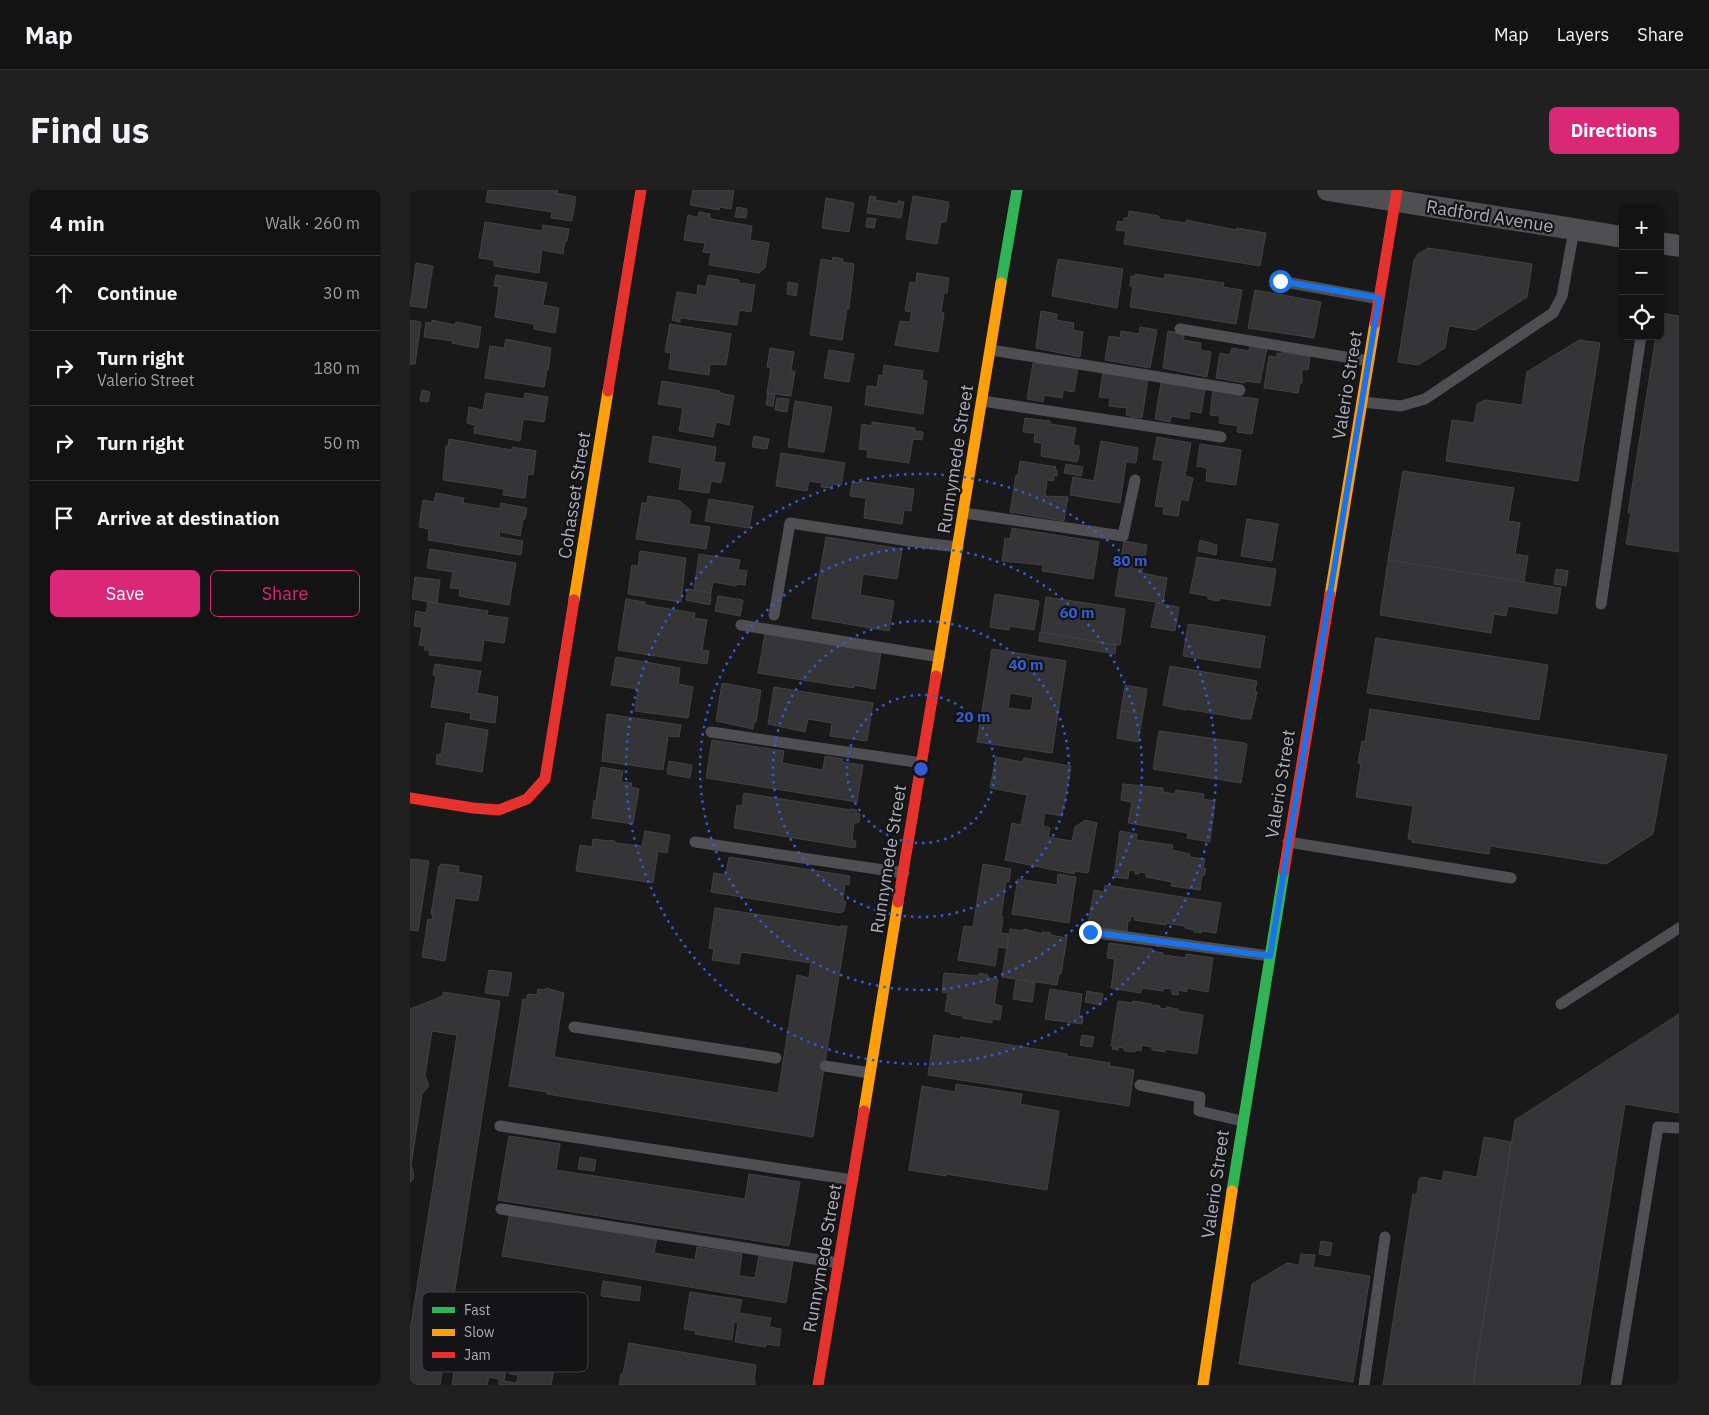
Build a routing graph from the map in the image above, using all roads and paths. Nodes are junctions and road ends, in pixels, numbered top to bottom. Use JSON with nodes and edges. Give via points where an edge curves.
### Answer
{"nodes":[{"id":1,"x":641,"y":190,"type":"edge"},
{"id":2,"x":1017,"y":190,"type":"edge"},
{"id":3,"x":1328,"y":190,"type":"edge"},
{"id":4,"x":1396,"y":196,"type":"edge"},
{"id":5,"x":1574,"y":230,"type":"junction"},
{"id":6,"x":1619,"y":236,"type":"edge"},
{"id":7,"x":1664,"y":244,"type":"edge"},
{"id":8,"x":1679,"y":246,"type":"edge"},
{"id":9,"x":1280,"y":281,"type":"dead end"},
{"id":10,"x":1379,"y":298,"type":"junction"},
{"id":11,"x":1180,"y":329,"type":"dead end"},
{"id":12,"x":1640,"y":340,"type":"edge"},
{"id":13,"x":991,"y":350,"type":"junction"},
{"id":14,"x":1369,"y":361,"type":"junction"},
{"id":15,"x":1240,"y":390,"type":"dead end"},
{"id":16,"x":982,"y":401,"type":"junction"},
{"id":17,"x":1362,"y":402,"type":"junction"},
{"id":18,"x":1221,"y":437,"type":"dead end"},
{"id":19,"x":1135,"y":480,"type":"dead end"},
{"id":20,"x":964,"y":513,"type":"junction"},
{"id":21,"x":958,"y":547,"type":"junction"},
{"id":22,"x":1601,"y":604,"type":"dead end"},
{"id":23,"x":774,"y":616,"type":"dead end"},
{"id":24,"x":741,"y":625,"type":"dead end"},
{"id":25,"x":940,"y":657,"type":"junction"},
{"id":26,"x":712,"y":732,"type":"dead end"},
{"id":27,"x":922,"y":763,"type":"junction"},
{"id":28,"x":410,"y":798,"type":"edge"},
{"id":29,"x":695,"y":842,"type":"dead end"},
{"id":30,"x":1288,"y":842,"type":"junction"},
{"id":31,"x":904,"y":873,"type":"junction"},
{"id":32,"x":1511,"y":878,"type":"dead end"},
{"id":33,"x":1679,"y":928,"type":"edge"},
{"id":34,"x":1090,"y":932,"type":"dead end"},
{"id":35,"x":1270,"y":956,"type":"junction"},
{"id":36,"x":1561,"y":1004,"type":"dead end"},
{"id":37,"x":574,"y":1027,"type":"dead end"},
{"id":38,"x":776,"y":1058,"type":"dead end"},
{"id":39,"x":825,"y":1066,"type":"dead end"},
{"id":40,"x":870,"y":1073,"type":"junction"},
{"id":41,"x":1140,"y":1085,"type":"dead end"},
{"id":42,"x":1242,"y":1120,"type":"junction"},
{"id":43,"x":500,"y":1126,"type":"dead end"},
{"id":44,"x":1679,"y":1128,"type":"edge"},
{"id":45,"x":852,"y":1180,"type":"junction"},
{"id":46,"x":501,"y":1209,"type":"dead end"},
{"id":47,"x":1385,"y":1237,"type":"dead end"},
{"id":48,"x":839,"y":1263,"type":"junction"},
{"id":49,"x":818,"y":1385,"type":"edge"},
{"id":50,"x":1203,"y":1385,"type":"edge"},
{"id":51,"x":1364,"y":1385,"type":"edge"},
{"id":52,"x":1616,"y":1385,"type":"edge"}],
"edges":[{"from":1,"to":28,"type":"street","name":"Cohasset Street","via":[[545,779],[527,799],[499,810]]},
{"from":2,"to":13,"type":"street","name":"Runnymede Street"},
{"from":3,"to":4,"type":"street","name":"Radford Avenue"},
{"from":4,"to":5,"type":"street","name":"Radford Avenue"},
{"from":4,"to":10,"type":"street","name":"Valerio Street"},
{"from":5,"to":6,"type":"street","name":"Radford Avenue"},
{"from":5,"to":17,"type":"lane","via":[[1562,296],[1553,313],[1425,399],[1401,406]]},
{"from":7,"to":8,"type":"street"},
{"from":9,"to":10,"type":"lane"},
{"from":10,"to":14,"type":"street","name":"Valerio Street"},
{"from":11,"to":14,"type":"lane"},
{"from":12,"to":22,"type":"lane"},
{"from":13,"to":15,"type":"lane"},
{"from":13,"to":16,"type":"street","name":"Runnymede Street"},
{"from":14,"to":17,"type":"street","name":"Valerio Street"},
{"from":16,"to":18,"type":"lane"},
{"from":16,"to":20,"type":"street","name":"Runnymede Street"},
{"from":17,"to":30,"type":"street","name":"Valerio Street"},
{"from":19,"to":20,"type":"lane","via":[[1123,536]]},
{"from":20,"to":21,"type":"street","name":"Runnymede Street"},
{"from":21,"to":23,"type":"lane","via":[[790,523]]},
{"from":21,"to":25,"type":"street","name":"Runnymede Street"},
{"from":24,"to":25,"type":"lane"},
{"from":25,"to":27,"type":"street","name":"Runnymede Street"},
{"from":26,"to":27,"type":"lane"},
{"from":27,"to":31,"type":"street","name":"Runnymede Street"},
{"from":29,"to":31,"type":"lane"},
{"from":30,"to":32,"type":"lane"},
{"from":30,"to":35,"type":"street","name":"Valerio Street"},
{"from":31,"to":40,"type":"street","name":"Runnymede Street"},
{"from":33,"to":36,"type":"lane"},
{"from":34,"to":35,"type":"lane"},
{"from":35,"to":42,"type":"street","name":"Valerio Street"},
{"from":37,"to":38,"type":"lane"},
{"from":39,"to":40,"type":"lane"},
{"from":40,"to":45,"type":"street","name":"Runnymede Street"},
{"from":41,"to":42,"type":"lane","via":[[1200,1097],[1199,1111]]},
{"from":42,"to":50,"type":"street","name":"Valerio Street"},
{"from":43,"to":45,"type":"lane"},
{"from":44,"to":52,"type":"lane","via":[[1658,1126]]},
{"from":45,"to":48,"type":"street","name":"Runnymede Street"},
{"from":46,"to":48,"type":"lane"},
{"from":47,"to":51,"type":"lane"},
{"from":48,"to":49,"type":"street","name":"Runnymede Street"}]}
